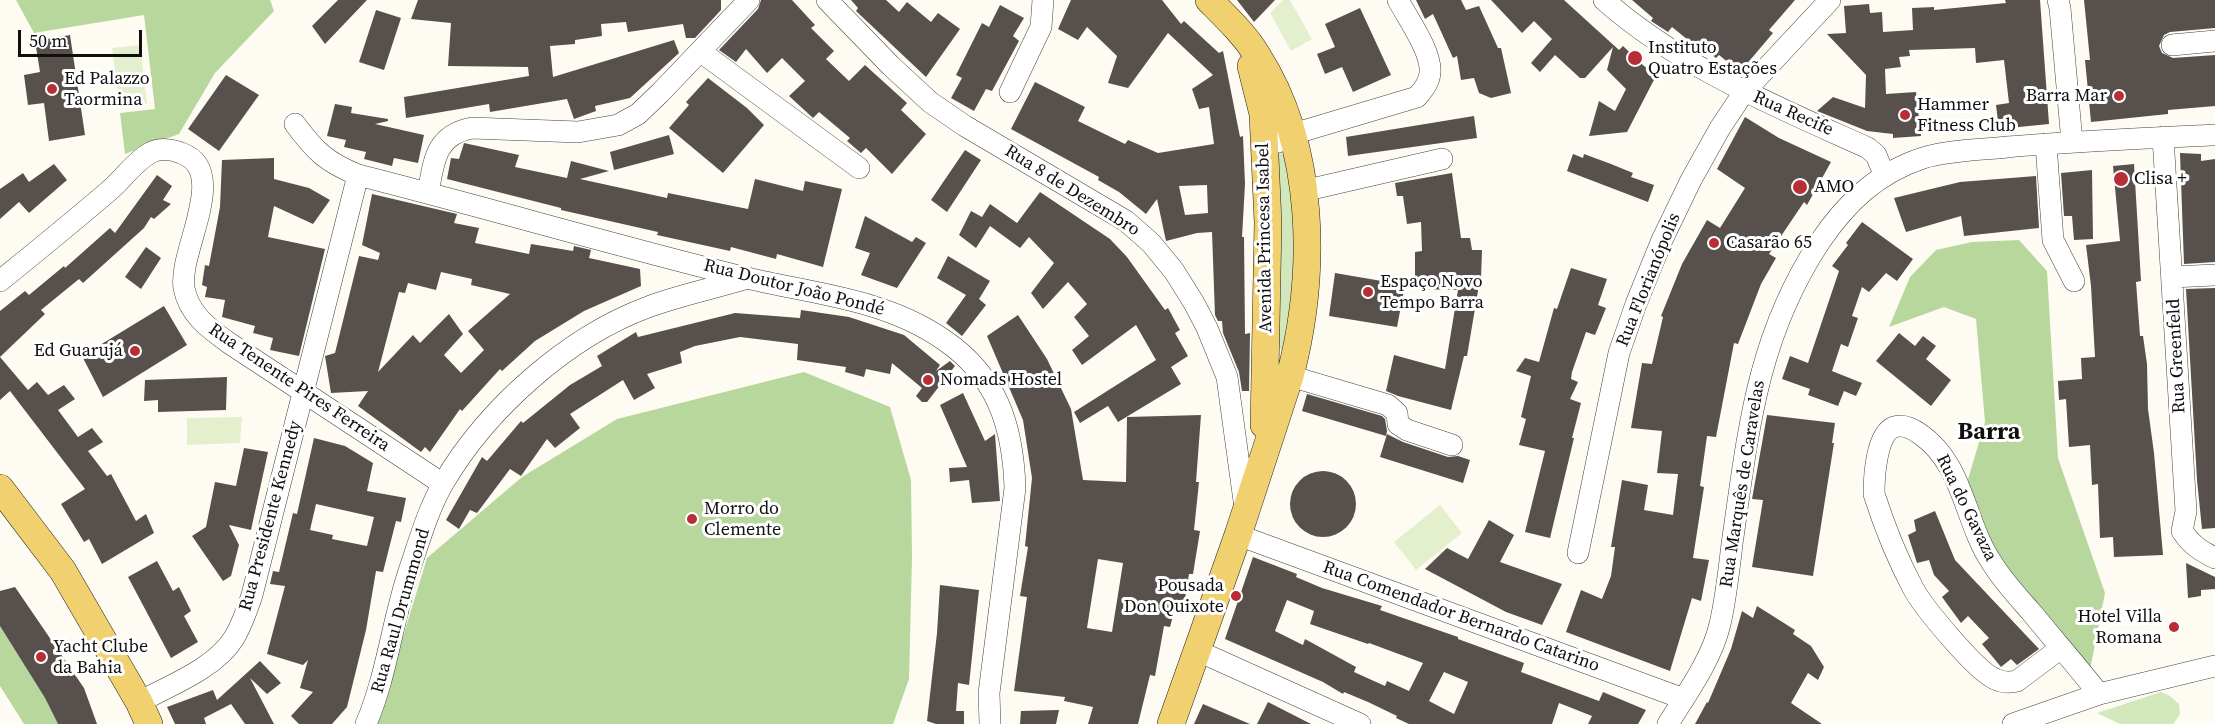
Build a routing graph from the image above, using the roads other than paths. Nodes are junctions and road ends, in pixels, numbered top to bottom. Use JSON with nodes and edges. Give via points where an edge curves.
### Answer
{"nodes":[{"id":1,"x":749,"y":0,"type":"edge"},
{"id":2,"x":827,"y":0,"type":"edge"},
{"id":3,"x":1043,"y":0,"type":"edge"},
{"id":4,"x":1209,"y":0,"type":"edge"},
{"id":5,"x":1398,"y":0,"type":"edge"},
{"id":6,"x":1604,"y":0,"type":"edge"},
{"id":7,"x":1830,"y":0,"type":"edge"},
{"id":8,"x":2058,"y":0,"type":"edge"},
{"id":9,"x":1231,"y":23,"type":"junction"},
{"id":10,"x":2215,"y":40,"type":"edge"},
{"id":11,"x":2172,"y":45,"type":"dead end"},
{"id":12,"x":701,"y":52,"type":"junction"},
{"id":13,"x":1010,"y":92,"type":"dead end"},
{"id":14,"x":1744,"y":92,"type":"junction"},
{"id":15,"x":294,"y":124,"type":"dead end"},
{"id":16,"x":1293,"y":134,"type":"junction"},
{"id":17,"x":2215,"y":135,"type":"edge"},
{"id":18,"x":2163,"y":137,"type":"junction"},
{"id":19,"x":2072,"y":142,"type":"junction"},
{"id":20,"x":2046,"y":144,"type":"junction"},
{"id":21,"x":1264,"y":149,"type":"junction"},
{"id":22,"x":1442,"y":159,"type":"dead end"},
{"id":23,"x":859,"y":168,"type":"dead end"},
{"id":24,"x":1884,"y":174,"type":"junction"},
{"id":25,"x":358,"y":175,"type":"junction"},
{"id":26,"x":1303,"y":191,"type":"junction"},
{"id":27,"x":428,"y":193,"type":"junction"},
{"id":28,"x":2215,"y":275,"type":"edge"},
{"id":29,"x":2172,"y":277,"type":"junction"},
{"id":30,"x":748,"y":278,"type":"junction"},
{"id":31,"x":0,"y":281,"type":"edge"},
{"id":32,"x":2074,"y":281,"type":"dead end"},
{"id":33,"x":1267,"y":348,"type":"junction"},
{"id":34,"x":1293,"y":364,"type":"junction"},
{"id":35,"x":304,"y":392,"type":"junction"},
{"id":36,"x":1452,"y":445,"type":"dead end"},
{"id":37,"x":1262,"y":459,"type":"junction"},
{"id":38,"x":443,"y":484,"type":"junction"},
{"id":39,"x":0,"y":488,"type":"edge"},
{"id":40,"x":1242,"y":522,"type":"junction"},
{"id":41,"x":1578,"y":553,"type":"dead end"},
{"id":42,"x":2215,"y":558,"type":"edge"},
{"id":43,"x":2061,"y":648,"type":"junction"},
{"id":44,"x":1198,"y":651,"type":"junction"},
{"id":45,"x":2215,"y":666,"type":"edge"},
{"id":46,"x":2099,"y":694,"type":"junction"},
{"id":47,"x":1684,"y":699,"type":"junction"},
{"id":48,"x":144,"y":713,"type":"edge"},
{"id":49,"x":2038,"y":718,"type":"edge"},
{"id":50,"x":366,"y":724,"type":"edge"},
{"id":51,"x":990,"y":724,"type":"edge"},
{"id":52,"x":1172,"y":724,"type":"edge"},
{"id":53,"x":1360,"y":724,"type":"edge"},
{"id":54,"x":1668,"y":724,"type":"edge"},
{"id":55,"x":2013,"y":724,"type":"edge"}],
"edges":[{"from":1,"to":12,"type":"street"},
{"from":2,"to":40,"type":"street","name":"Rua 8 de Dezembro","via":[[930,102],[1126,221],[1174,271],[1208,328],[1227,377]]},
{"from":3,"to":13,"type":"street","via":[[1041,27]]},
{"from":4,"to":9,"type":"main road","name":"Avenida Princesa Isabel"},
{"from":5,"to":16,"type":"street","via":[[1428,57],[1430,74],[1425,89],[1416,97]]},
{"from":6,"to":14,"type":"street","name":"Rua Recife","via":[[1657,40]]},
{"from":7,"to":14,"type":"street","name":"Rua Florianópolis"},
{"from":8,"to":19,"type":"street"},
{"from":9,"to":16,"type":"main road","name":"Avenida Princesa Isabel","via":[[1271,78]]},
{"from":9,"to":21,"type":"main road","name":"Avenida Princesa Isabel","via":[[1257,87]]},
{"from":10,"to":11,"type":"street"},
{"from":12,"to":23,"type":"street"},
{"from":12,"to":27,"type":"street","via":[[638,114],[618,125],[578,132],[458,130],[446,138],[438,152]]},
{"from":14,"to":24,"type":"street","name":"Rua Recife","via":[[1868,148],[1876,155]]},
{"from":14,"to":41,"type":"street","name":"Rua Florianópolis","via":[[1691,180],[1636,304],[1619,353]]},
{"from":15,"to":25,"type":"street","name":"Rua Doutor João Pondé","via":[[335,166]]},
{"from":16,"to":21,"type":"street"},
{"from":16,"to":26,"type":"main road","name":"Avenida Princesa Isabel"},
{"from":17,"to":18,"type":"street","name":"Rua Marquês de Caravelas"},
{"from":18,"to":19,"type":"street","name":"Rua Marquês de Caravelas"},
{"from":18,"to":29,"type":"street","name":"Rua Greenfeld"},
{"from":19,"to":20,"type":"street","name":"Rua Marquês de Caravelas"},
{"from":20,"to":24,"type":"street","name":"Rua Marquês de Caravelas","via":[[1941,154]]},
{"from":20,"to":32,"type":"street","via":[[2053,240]]},
{"from":21,"to":33,"type":"main road","name":"Avenida Princesa Isabel"},
{"from":22,"to":26,"type":"street"},
{"from":24,"to":47,"type":"street","name":"Rua Marquês de Caravelas","via":[[1845,207],[1809,259],[1775,327],[1752,411],[1720,625]]},
{"from":25,"to":27,"type":"street","name":"Rua Doutor João Pondé"},
{"from":25,"to":35,"type":"street","name":"Rua Presidente Kennedy"},
{"from":26,"to":34,"type":"main road","name":"Avenida Princesa Isabel","via":[[1306,286]]},
{"from":27,"to":30,"type":"street","name":"Rua Doutor João Pondé"},
{"from":28,"to":29,"type":"street"},
{"from":29,"to":42,"type":"street","name":"Rua Greenfeld","via":[[2186,511],[2182,531],[2189,542]]},
{"from":30,"to":38,"type":"street","name":"Rua Raul Drummond","via":[[648,307],[566,351],[495,415],[467,446]]},
{"from":30,"to":51,"type":"street","name":"Rua Doutor João Pondé","via":[[874,306],[913,321],[945,340],[974,365],[994,394],[1008,426],[1015,488],[989,693]]},
{"from":31,"to":35,"type":"street","name":"Rua Tenente Pires Ferreira","via":[[111,189],[138,160],[153,152],[182,153],[196,162],[203,189],[185,262],[184,287],[192,311],[206,326]]},
{"from":33,"to":34,"type":"main road","via":[[1274,356]]},
{"from":33,"to":37,"type":"main road","name":"Avenida Princesa Isabel"},
{"from":34,"to":36,"type":"street","via":[[1388,405],[1397,413],[1398,424],[1407,430]]},
{"from":34,"to":37,"type":"main road","name":"Avenida Princesa Isabel"},
{"from":35,"to":38,"type":"street","name":"Rua Tenente Pires Ferreira"},
{"from":35,"to":48,"type":"street","name":"Rua Presidente Kennedy","via":[[243,620],[233,640],[217,657]]},
{"from":37,"to":40,"type":"main road","name":"Avenida Princesa Isabel"},
{"from":38,"to":50,"type":"street","name":"Rua Raul Drummond","via":[[408,572],[383,677]]},
{"from":39,"to":48,"type":"main road","via":[[63,571]]},
{"from":40,"to":44,"type":"main road","name":"Avenida Princesa Isabel"},
{"from":40,"to":47,"type":"street","name":"Rua Comendador Bernardo Catarino"},
{"from":43,"to":43,"type":"street","name":"Rua do Gavaza","via":[[2017,681],[2002,682],[1986,674],[1932,616],[1913,588],[1874,494],[1881,443],[1887,432],[1904,426],[1915,430],[1945,458],[1990,561]]},
{"from":43,"to":46,"type":"street","name":"Rua do Gavaza"},
{"from":44,"to":52,"type":"main road","name":"Avenida Princesa Isabel"},
{"from":44,"to":53,"type":"street"},
{"from":45,"to":46,"type":"street"},
{"from":46,"to":49,"type":"street"},
{"from":47,"to":54,"type":"street","name":"Rua Marquês de Caravelas"},
{"from":49,"to":55,"type":"street"}]}
